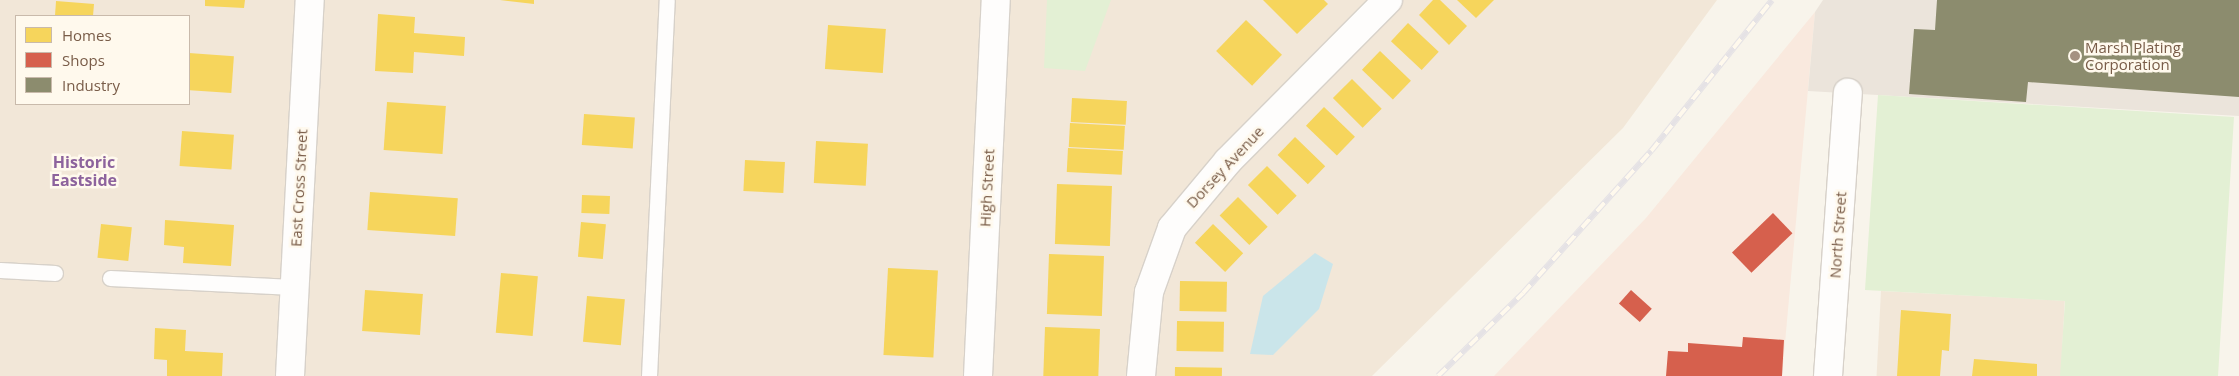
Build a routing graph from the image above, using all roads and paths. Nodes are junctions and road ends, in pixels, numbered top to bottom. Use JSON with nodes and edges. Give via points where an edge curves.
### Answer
{"nodes":[{"id":1,"x":310,"y":0,"type":"edge"},
{"id":2,"x":667,"y":0,"type":"edge"},
{"id":3,"x":996,"y":0,"type":"edge"},
{"id":4,"x":1388,"y":0,"type":"edge"},
{"id":5,"x":1848,"y":93,"type":"dead end"},
{"id":6,"x":0,"y":270,"type":"edge"},
{"id":7,"x":55,"y":273,"type":"dead end"},
{"id":8,"x":110,"y":278,"type":"dead end"},
{"id":9,"x":293,"y":287,"type":"junction"},
{"id":10,"x":290,"y":376,"type":"edge"},
{"id":11,"x":649,"y":376,"type":"edge"},
{"id":12,"x":978,"y":376,"type":"edge"},
{"id":13,"x":1141,"y":376,"type":"edge"},
{"id":14,"x":1828,"y":376,"type":"edge"}],
"edges":[{"from":1,"to":9,"type":"street","name":"East Cross Street"},
{"from":2,"to":11,"type":"lane"},
{"from":3,"to":12,"type":"street","name":"High Street"},
{"from":4,"to":13,"type":"street","name":"Dorsey Avenue","via":[[1228,160],[1172,228],[1149,292]]},
{"from":5,"to":14,"type":"street","name":"North Street"},
{"from":6,"to":7,"type":"lane"},
{"from":8,"to":9,"type":"lane"},
{"from":9,"to":10,"type":"street","name":"East Cross Street"}]}
